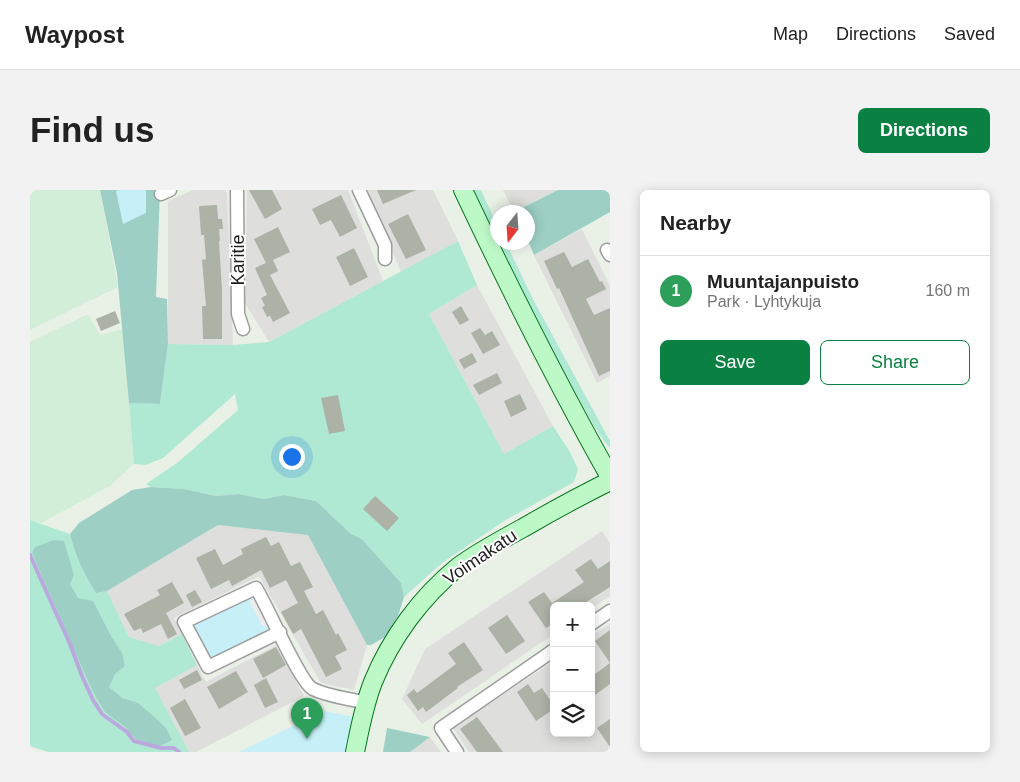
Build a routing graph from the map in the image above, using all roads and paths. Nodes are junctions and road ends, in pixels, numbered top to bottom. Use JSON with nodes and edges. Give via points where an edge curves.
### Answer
{"nodes":[{"id":1,"x":237,"y":190,"type":"edge"},
{"id":2,"x":359,"y":190,"type":"edge"},
{"id":3,"x":463,"y":190,"type":"edge"},
{"id":4,"x":384,"y":259,"type":"dead end"},
{"id":5,"x":243,"y":329,"type":"dead end"},
{"id":6,"x":610,"y":477,"type":"edge"},
{"id":7,"x":610,"y":481,"type":"edge"},
{"id":8,"x":610,"y":611,"type":"edge"},
{"id":9,"x":595,"y":621,"type":"edge"},
{"id":10,"x":280,"y":632,"type":"junction"},
{"id":11,"x":550,"y":653,"type":"edge"},
{"id":12,"x":366,"y":703,"type":"junction"},
{"id":13,"x":355,"y":752,"type":"edge"},
{"id":14,"x":457,"y":752,"type":"edge"}],
"edges":[{"from":1,"to":5,"type":"street","name":"Karitie","via":[[238,314]]},
{"from":2,"to":4,"type":"street","via":[[385,245]]},
{"from":3,"to":6,"type":"street","via":[[533,336]]},
{"from":7,"to":12,"type":"street","name":"Voimakatu","via":[[570,500],[482,551],[442,581],[394,640]]},
{"from":8,"to":9,"type":"street"},
{"from":10,"to":10,"type":"street","via":[[254,588],[184,622],[209,667]]},
{"from":10,"to":12,"type":"street","via":[[310,688]]},
{"from":11,"to":14,"type":"street","via":[[441,728]]},
{"from":12,"to":13,"type":"street","name":"Voimakatu"}]}
